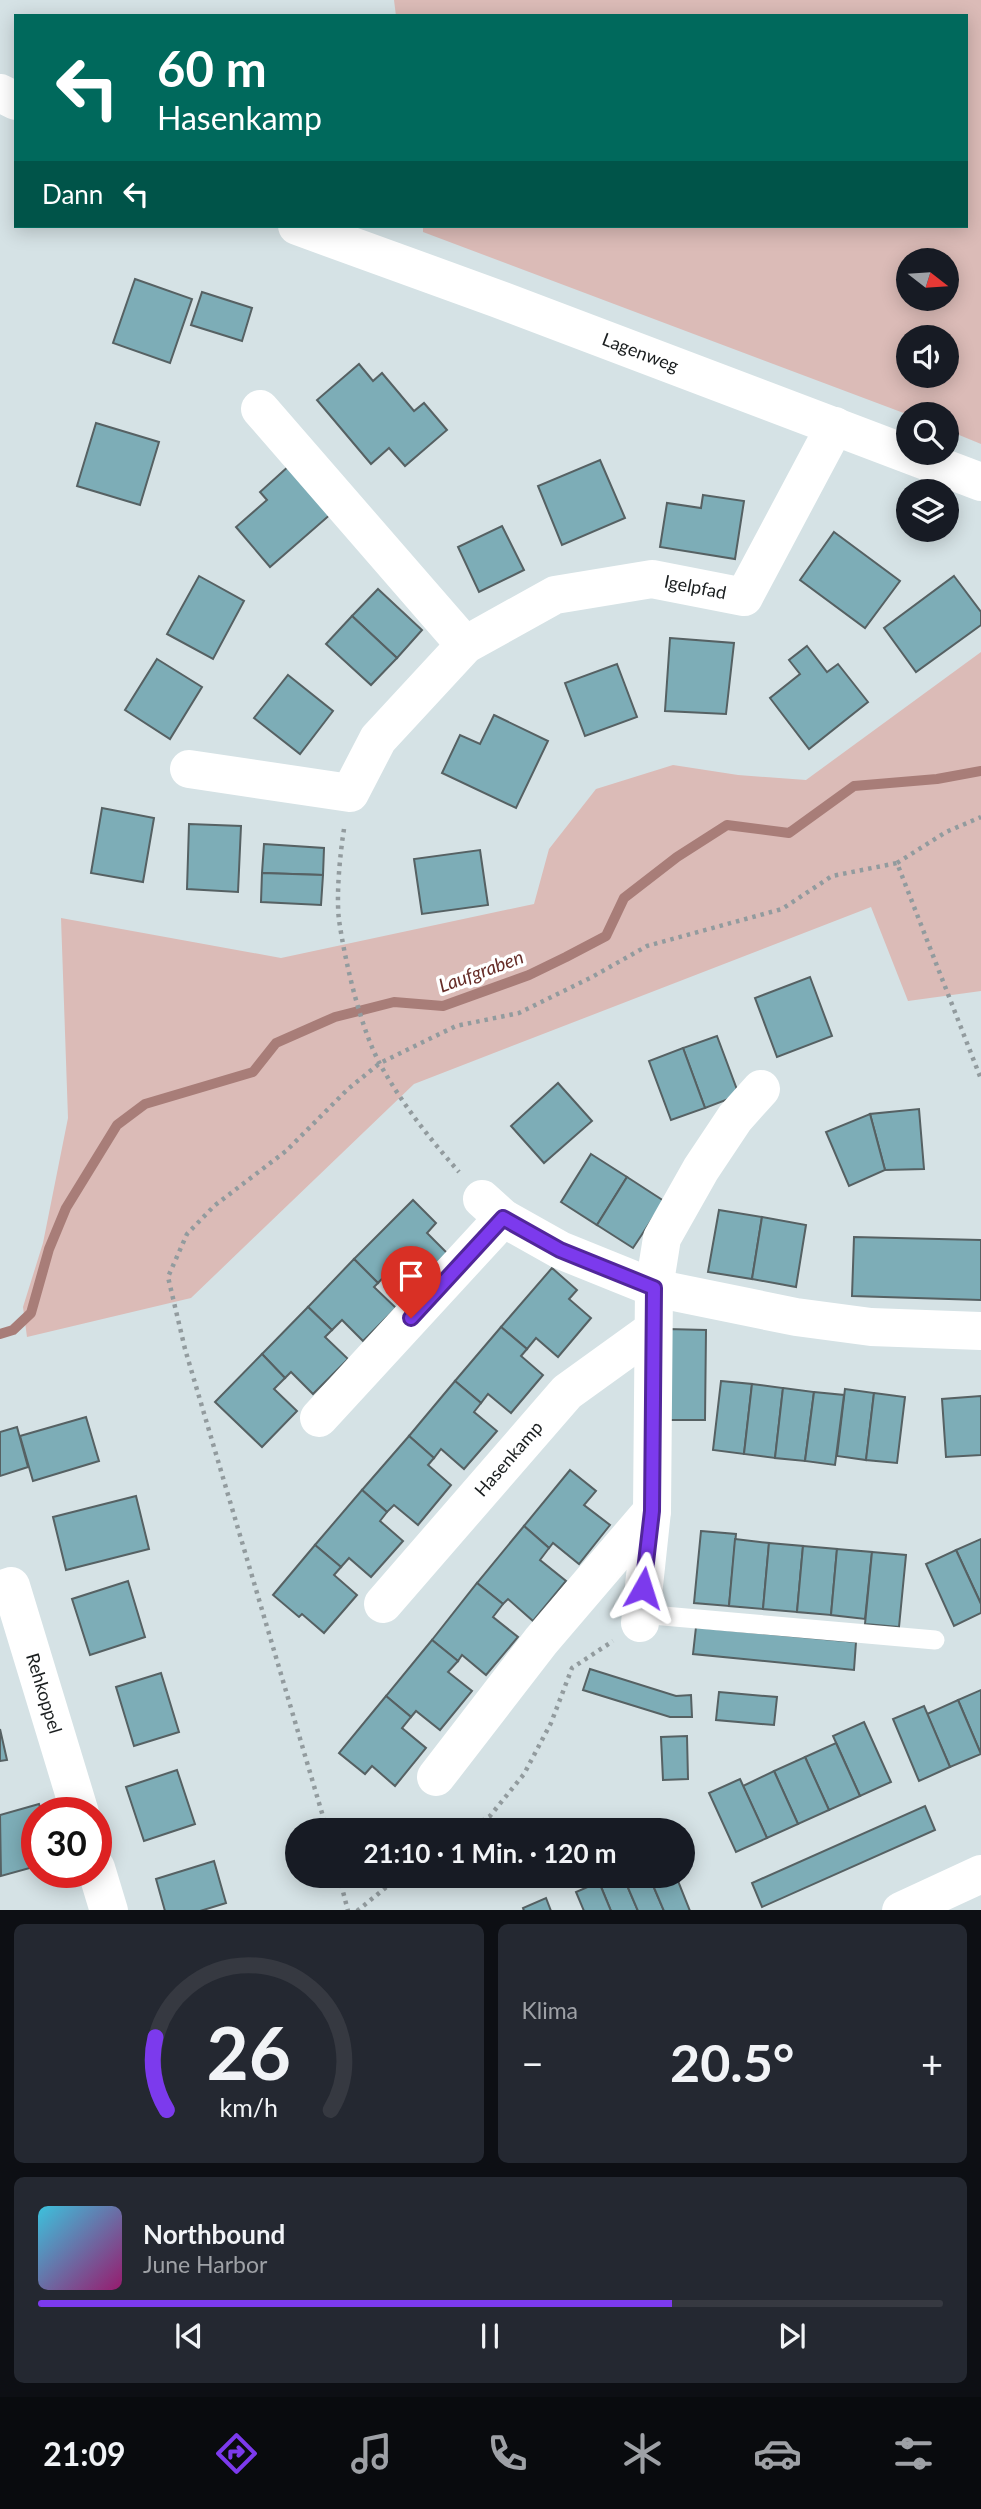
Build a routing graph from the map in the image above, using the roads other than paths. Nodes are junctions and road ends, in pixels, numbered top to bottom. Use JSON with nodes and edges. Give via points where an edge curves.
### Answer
{"nodes":[{"id":1,"x":302,"y":228,"type":"edge"},
{"id":2,"x":260,"y":409,"type":"dead end"},
{"id":3,"x":835,"y":426,"type":"junction"},
{"id":4,"x":981,"y":482,"type":"edge"},
{"id":5,"x":465,"y":645,"type":"junction"},
{"id":6,"x":189,"y":769,"type":"dead end"},
{"id":7,"x":761,"y":1089,"type":"dead end"},
{"id":8,"x":654,"y":1288,"type":"junction"},
{"id":9,"x":653,"y":1330,"type":"junction"},
{"id":10,"x":981,"y":1331,"type":"edge"},
{"id":11,"x":319,"y":1418,"type":"dead end"},
{"id":12,"x":652,"y":1511,"type":"junction"},
{"id":13,"x":0,"y":1591,"type":"edge"},
{"id":14,"x":383,"y":1604,"type":"dead end"},
{"id":15,"x":640,"y":1619,"type":"joint"},
{"id":16,"x":935,"y":1640,"type":"dead end"},
{"id":17,"x":436,"y":1777,"type":"dead end"},
{"id":18,"x":75,"y":1797,"type":"edge"},
{"id":19,"x":981,"y":1874,"type":"edge"},
{"id":20,"x":102,"y":1888,"type":"edge"},
{"id":21,"x":109,"y":1910,"type":"edge"},
{"id":22,"x":901,"y":1910,"type":"edge"}],
"edges":[{"from":1,"to":3,"type":"street","name":"Lagenweg"},
{"from":2,"to":5,"type":"street"},
{"from":3,"to":4,"type":"street","name":"Lagenweg"},
{"from":3,"to":5,"type":"street","name":"Igelpfad","via":[[744,597],[652,579],[555,595]]},
{"from":5,"to":6,"type":"street","name":"Igelpfad","via":[[378,739],[350,793]]},
{"from":7,"to":8,"type":"street","via":[[701,1169],[662,1238]]},
{"from":8,"to":9,"type":"street"},
{"from":8,"to":10,"type":"street","via":[[871,1327]]},
{"from":8,"to":11,"type":"street","via":[[560,1250],[493,1209]]},
{"from":9,"to":12,"type":"street"},
{"from":9,"to":14,"type":"street","name":"Hasenkamp","via":[[567,1392]]},
{"from":12,"to":15,"type":"street"},
{"from":12,"to":17,"type":"street","via":[[541,1641]]},
{"from":13,"to":18,"type":"street","name":"Rehkoppel","via":[[11,1586]]},
{"from":15,"to":16,"type":"lane"},
{"from":19,"to":22,"type":"street"},
{"from":20,"to":21,"type":"street"}]}
